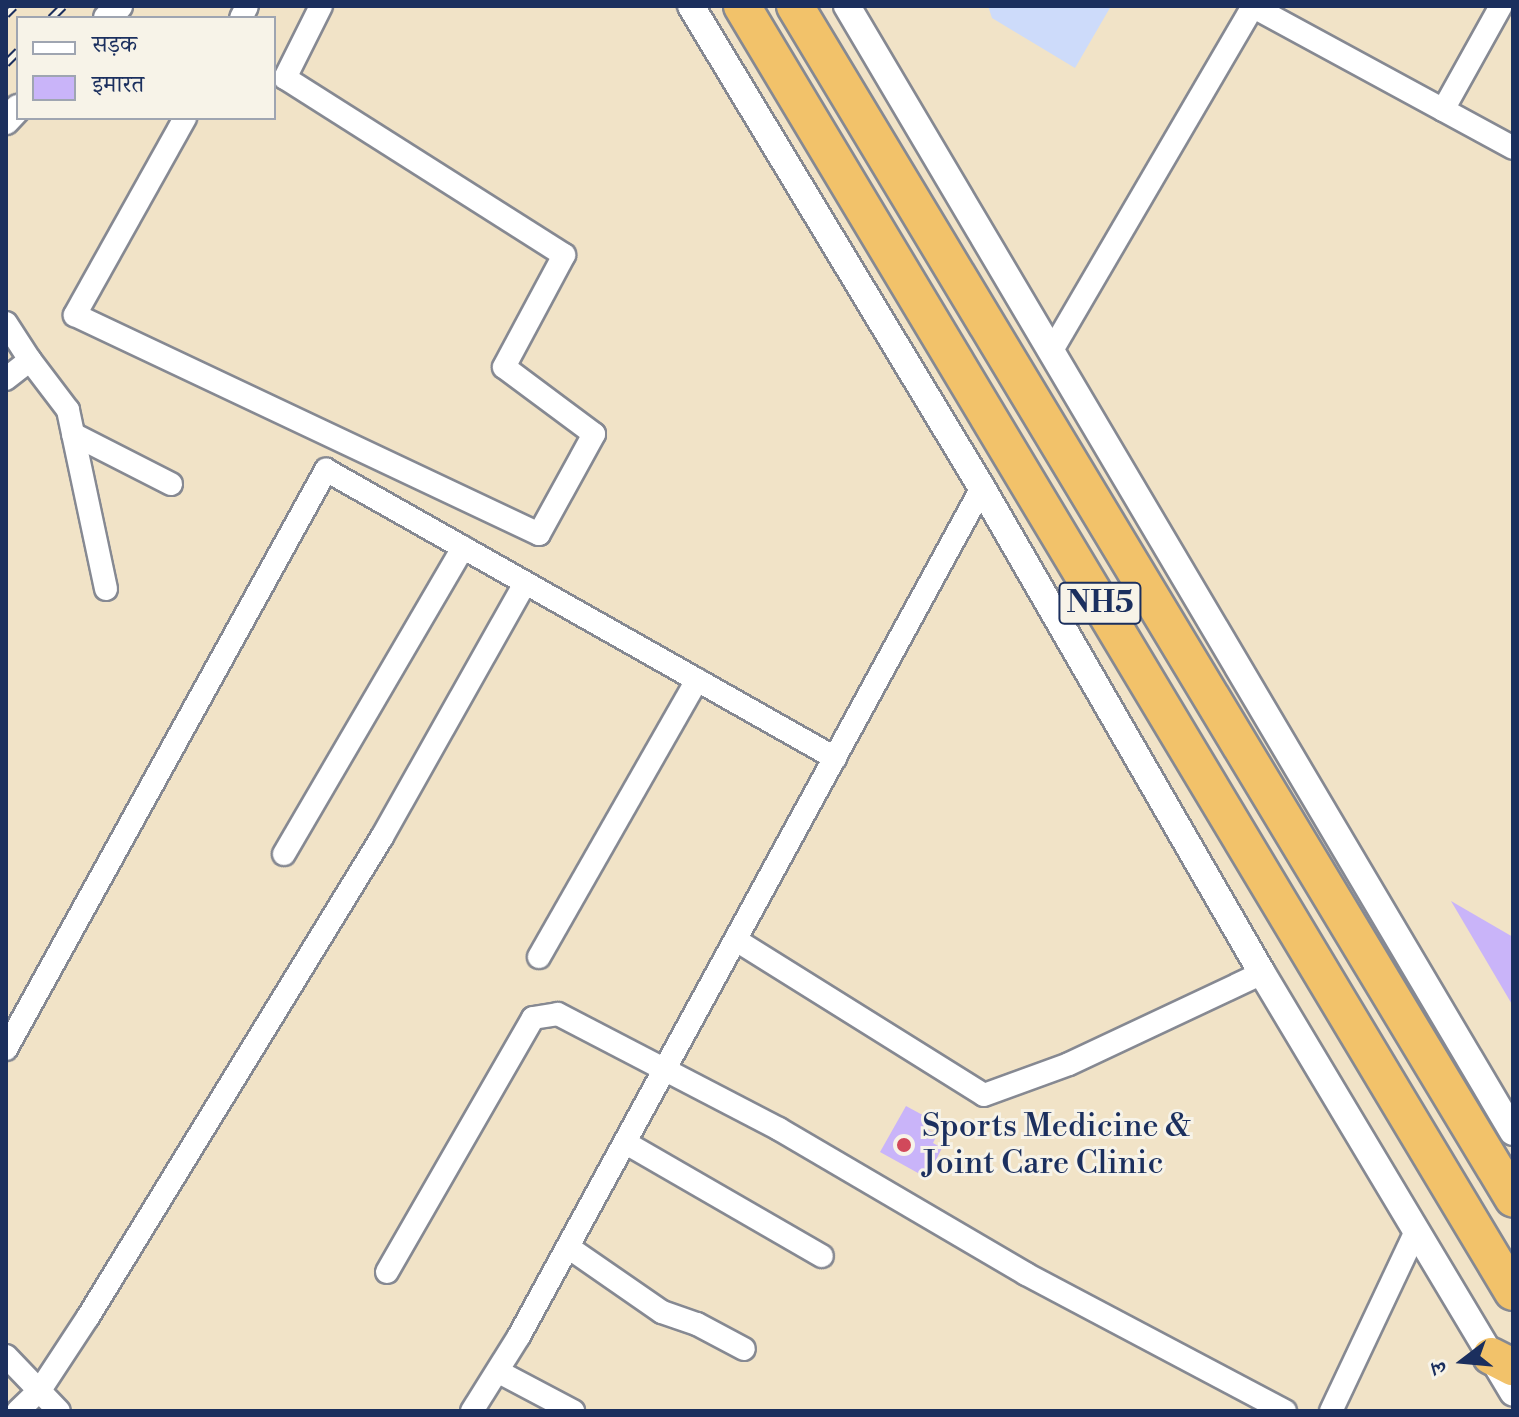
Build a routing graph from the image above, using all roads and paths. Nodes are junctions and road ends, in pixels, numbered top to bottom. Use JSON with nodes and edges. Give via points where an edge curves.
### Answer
{"nodes":[{"id":1,"x":321,"y":6,"type":"edge"},
{"id":2,"x":691,"y":6,"type":"edge"},
{"id":3,"x":742,"y":6,"type":"edge"},
{"id":4,"x":795,"y":6,"type":"edge"},
{"id":5,"x":847,"y":6,"type":"edge"},
{"id":6,"x":1252,"y":6,"type":"edge"},
{"id":7,"x":1501,"y":6,"type":"edge"},
{"id":8,"x":1443,"y":110,"type":"junction"},
{"id":9,"x":184,"y":120,"type":"edge"},
{"id":10,"x":1513,"y":148,"type":"edge"},
{"id":11,"x":6,"y":323,"type":"edge"},
{"id":12,"x":1051,"y":352,"type":"junction"},
{"id":13,"x":30,"y":360,"type":"junction"},
{"id":14,"x":6,"y":379,"type":"edge"},
{"id":15,"x":73,"y":434,"type":"junction"},
{"id":16,"x":171,"y":484,"type":"dead end"},
{"id":17,"x":982,"y":488,"type":"junction"},
{"id":18,"x":463,"y":548,"type":"junction"},
{"id":19,"x":525,"y":583,"type":"junction"},
{"id":20,"x":106,"y":589,"type":"dead end"},
{"id":21,"x":697,"y":680,"type":"junction"},
{"id":22,"x":835,"y":758,"type":"junction"},
{"id":23,"x":284,"y":854,"type":"dead end"},
{"id":24,"x":736,"y":940,"type":"junction"},
{"id":25,"x":539,"y":957,"type":"dead end"},
{"id":26,"x":1262,"y":973,"type":"junction"},
{"id":27,"x":6,"y":1049,"type":"edge"},
{"id":28,"x":665,"y":1073,"type":"junction"},
{"id":29,"x":1513,"y":1132,"type":"edge"},
{"id":30,"x":626,"y":1143,"type":"junction"},
{"id":31,"x":1508,"y":1189,"type":"edge"},
{"id":32,"x":1415,"y":1233,"type":"junction"},
{"id":33,"x":568,"y":1247,"type":"junction"},
{"id":34,"x":822,"y":1256,"type":"dead end"},
{"id":35,"x":387,"y":1272,"type":"dead end"},
{"id":36,"x":1513,"y":1292,"type":"edge"},
{"id":37,"x":744,"y":1349,"type":"dead end"},
{"id":38,"x":6,"y":1356,"type":"edge"},
{"id":39,"x":1502,"y":1361,"type":"edge"},
{"id":40,"x":499,"y":1372,"type":"junction"},
{"id":41,"x":40,"y":1390,"type":"junction"},
{"id":42,"x":1513,"y":1393,"type":"edge"},
{"id":43,"x":18,"y":1411,"type":"edge"},
{"id":44,"x":59,"y":1411,"type":"edge"},
{"id":45,"x":472,"y":1411,"type":"edge"},
{"id":46,"x":573,"y":1411,"type":"edge"},
{"id":47,"x":1285,"y":1411,"type":"edge"},
{"id":48,"x":1331,"y":1411,"type":"edge"}],
"edges":[{"from":1,"to":9,"type":"street","via":[[285,78],[564,255],[504,367],[594,434],[539,534],[75,315]]},
{"from":2,"to":17,"type":"street"},
{"from":3,"to":36,"type":"highway","number":"NH5"},
{"from":4,"to":31,"type":"highway","number":"NH5"},
{"from":5,"to":12,"type":"street"},
{"from":6,"to":8,"type":"street"},
{"from":6,"to":12,"type":"street"},
{"from":7,"to":8,"type":"street"},
{"from":8,"to":10,"type":"street"},
{"from":11,"to":13,"type":"street"},
{"from":12,"to":29,"type":"street"},
{"from":13,"to":14,"type":"street"},
{"from":13,"to":15,"type":"street","via":[[68,410]]},
{"from":15,"to":16,"type":"street"},
{"from":15,"to":20,"type":"street"},
{"from":17,"to":22,"type":"street"},
{"from":17,"to":26,"type":"street"},
{"from":18,"to":19,"type":"street"},
{"from":18,"to":23,"type":"street"},
{"from":18,"to":27,"type":"street","via":[[326,470]]},
{"from":19,"to":21,"type":"street"},
{"from":19,"to":41,"type":"street","via":[[382,837]]},
{"from":21,"to":22,"type":"street"},
{"from":21,"to":25,"type":"street"},
{"from":22,"to":24,"type":"street"},
{"from":24,"to":26,"type":"street","via":[[984,1095],[1069,1064]]},
{"from":24,"to":28,"type":"street"},
{"from":26,"to":32,"type":"street"},
{"from":28,"to":30,"type":"street"},
{"from":28,"to":35,"type":"street","via":[[605,1035],[558,1014],[533,1018]]},
{"from":28,"to":47,"type":"street","via":[[779,1129],[1026,1274]]},
{"from":30,"to":33,"type":"street"},
{"from":30,"to":34,"type":"street"},
{"from":32,"to":39,"type":"street"},
{"from":32,"to":48,"type":"street"},
{"from":33,"to":37,"type":"street","via":[[662,1312]]},
{"from":33,"to":40,"type":"street"},
{"from":38,"to":41,"type":"street"},
{"from":39,"to":42,"type":"street"},
{"from":40,"to":45,"type":"street"},
{"from":40,"to":46,"type":"street"},
{"from":41,"to":43,"type":"street"},
{"from":41,"to":44,"type":"street"}]}
